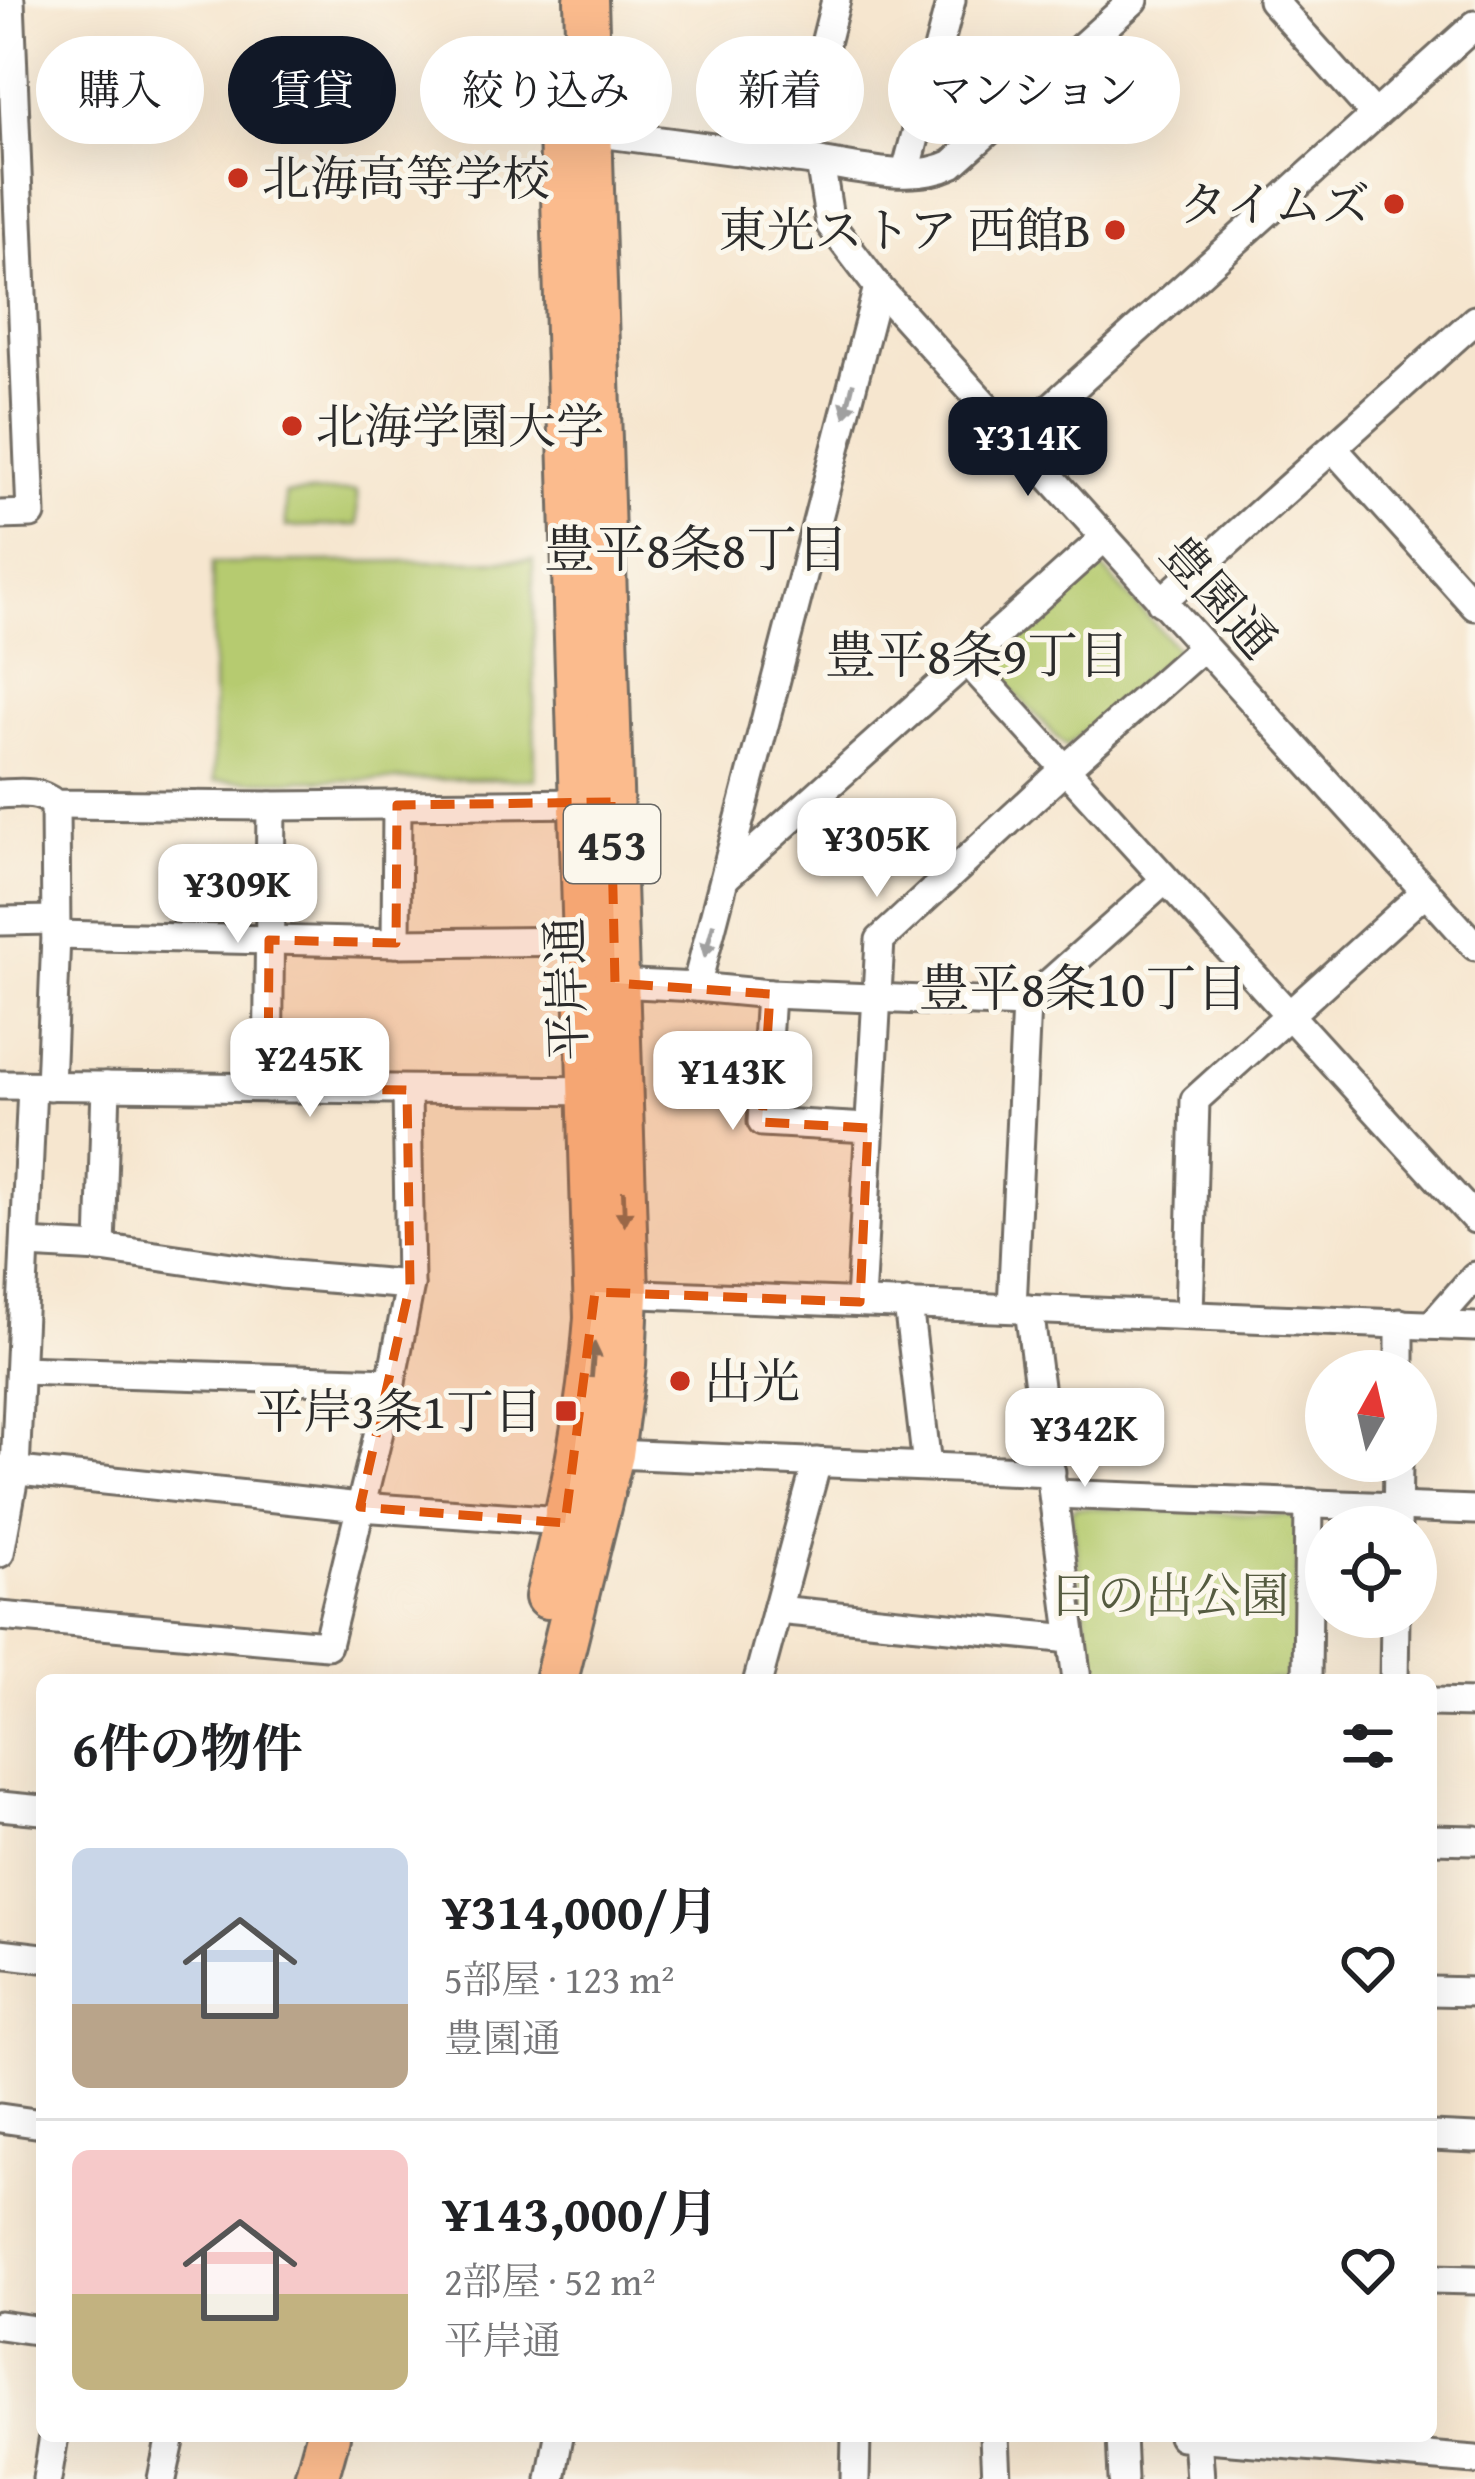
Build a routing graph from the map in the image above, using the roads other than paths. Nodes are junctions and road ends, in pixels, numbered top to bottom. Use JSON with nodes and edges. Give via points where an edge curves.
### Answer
{"nodes":[{"id":1,"x":10,"y":0,"type":"edge"},
{"id":2,"x":557,"y":0,"type":"edge"},
{"id":3,"x":586,"y":0,"type":"edge"},
{"id":4,"x":836,"y":0,"type":"edge"},
{"id":5,"x":951,"y":0,"type":"edge"},
{"id":6,"x":1134,"y":0,"type":"edge"},
{"id":7,"x":1272,"y":0,"type":"edge"},
{"id":8,"x":1475,"y":25,"type":"edge"},
{"id":9,"x":562,"y":36,"type":"edge"},
{"id":10,"x":583,"y":36,"type":"edge"},
{"id":11,"x":7,"y":106,"type":"edge"},
{"id":12,"x":1375,"y":115,"type":"junction"},
{"id":13,"x":672,"y":142,"type":"edge"},
{"id":14,"x":575,"y":144,"type":"edge"},
{"id":15,"x":808,"y":161,"type":"junction"},
{"id":16,"x":906,"y":172,"type":"junction"},
{"id":17,"x":878,"y":286,"type":"junction"},
{"id":18,"x":10,"y":308,"type":"edge"},
{"id":19,"x":1475,"y":320,"type":"edge"},
{"id":20,"x":1016,"y":439,"type":"junction"},
{"id":21,"x":1333,"y":448,"type":"junction"},
{"id":22,"x":0,"y":514,"type":"edge"},
{"id":23,"x":1104,"y":538,"type":"junction"},
{"id":24,"x":1161,"y":602,"type":"junction"},
{"id":25,"x":1475,"y":606,"type":"edge"},
{"id":26,"x":1203,"y":647,"type":"junction"},
{"id":27,"x":967,"y":661,"type":"junction"},
{"id":28,"x":1065,"y":769,"type":"junction"},
{"id":29,"x":0,"y":794,"type":"edge"},
{"id":30,"x":597,"y":803,"type":"junction"},
{"id":31,"x":55,"y":804,"type":"junction"},
{"id":32,"x":397,"y":805,"type":"junction"},
{"id":33,"x":271,"y":806,"type":"junction"},
{"id":34,"x":726,"y":877,"type":"junction"},
{"id":35,"x":1165,"y":880,"type":"junction"},
{"id":36,"x":1426,"y":891,"type":"junction"},
{"id":37,"x":0,"y":921,"type":"edge"},
{"id":38,"x":56,"y":928,"type":"junction"},
{"id":39,"x":1471,"y":932,"type":"edge"},
{"id":40,"x":269,"y":940,"type":"junction"},
{"id":41,"x":585,"y":941,"type":"junction"},
{"id":42,"x":396,"y":943,"type":"junction"},
{"id":43,"x":616,"y":983,"type":"junction"},
{"id":44,"x":696,"y":987,"type":"junction"},
{"id":45,"x":770,"y":994,"type":"junction"},
{"id":46,"x":876,"y":997,"type":"junction"},
{"id":47,"x":1026,"y":1004,"type":"junction"},
{"id":48,"x":1290,"y":1016,"type":"junction"},
{"id":49,"x":0,"y":1085,"type":"edge"},
{"id":50,"x":41,"y":1086,"type":"junction"},
{"id":51,"x":106,"y":1086,"type":"junction"},
{"id":52,"x":268,"y":1088,"type":"junction"},
{"id":53,"x":407,"y":1090,"type":"junction"},
{"id":54,"x":604,"y":1092,"type":"junction"},
{"id":55,"x":868,"y":1128,"type":"junction"},
{"id":56,"x":1475,"y":1219,"type":"edge"},
{"id":57,"x":26,"y":1244,"type":"junction"},
{"id":58,"x":101,"y":1248,"type":"junction"},
{"id":59,"x":1475,"y":1276,"type":"edge"},
{"id":60,"x":410,"y":1285,"type":"junction"},
{"id":61,"x":611,"y":1293,"type":"junction"},
{"id":62,"x":860,"y":1302,"type":"junction"},
{"id":63,"x":908,"y":1304,"type":"junction"},
{"id":64,"x":1020,"y":1308,"type":"junction"},
{"id":65,"x":1189,"y":1315,"type":"junction"},
{"id":66,"x":1400,"y":1323,"type":"junction"},
{"id":67,"x":1432,"y":1325,"type":"junction"},
{"id":68,"x":1475,"y":1327,"type":"edge"},
{"id":69,"x":1400,"y":1350,"type":"edge"},
{"id":70,"x":20,"y":1370,"type":"junction"},
{"id":71,"x":391,"y":1382,"type":"junction"},
{"id":72,"x":612,"y":1454,"type":"junction"},
{"id":73,"x":817,"y":1462,"type":"junction"},
{"id":74,"x":927,"y":1466,"type":"junction"},
{"id":75,"x":7,"y":1470,"type":"edge"},
{"id":76,"x":1052,"y":1483,"type":"junction"},
{"id":77,"x":1309,"y":1503,"type":"junction"},
{"id":78,"x":1328,"y":1506,"type":"edge"},
{"id":79,"x":360,"y":1507,"type":"junction"},
{"id":80,"x":1475,"y":1510,"type":"edge"},
{"id":81,"x":1437,"y":1513,"type":"edge"},
{"id":82,"x":580,"y":1527,"type":"junction"},
{"id":83,"x":0,"y":1553,"type":"edge"},
{"id":84,"x":777,"y":1610,"type":"junction"},
{"id":85,"x":0,"y":1616,"type":"edge"},
{"id":86,"x":1395,"y":1638,"type":"edge"},
{"id":87,"x":1071,"y":1639,"type":"junction"},
{"id":88,"x":528,"y":1674,"type":"edge"},
{"id":89,"x":557,"y":1674,"type":"edge"},
{"id":90,"x":760,"y":1674,"type":"edge"},
{"id":91,"x":1076,"y":1674,"type":"edge"},
{"id":92,"x":1307,"y":1674,"type":"edge"},
{"id":93,"x":1394,"y":1674,"type":"edge"},
{"id":94,"x":1437,"y":1702,"type":"edge"},
{"id":95,"x":1475,"y":1703,"type":"edge"},
{"id":96,"x":0,"y":1806,"type":"edge"},
{"id":97,"x":36,"y":1809,"type":"edge"},
{"id":98,"x":1437,"y":1839,"type":"edge"},
{"id":99,"x":1475,"y":1840,"type":"edge"},
{"id":100,"x":0,"y":1953,"type":"edge"},
{"id":101,"x":36,"y":1957,"type":"edge"},
{"id":102,"x":1437,"y":1991,"type":"edge"},
{"id":103,"x":1475,"y":1992,"type":"edge"},
{"id":104,"x":0,"y":2119,"type":"edge"},
{"id":105,"x":36,"y":2123,"type":"edge"},
{"id":106,"x":1437,"y":2136,"type":"edge"},
{"id":107,"x":1475,"y":2138,"type":"edge"},
{"id":108,"x":1437,"y":2279,"type":"edge"},
{"id":109,"x":1475,"y":2280,"type":"edge"},
{"id":110,"x":0,"y":2325,"type":"edge"},
{"id":111,"x":36,"y":2330,"type":"edge"},
{"id":112,"x":53,"y":2442,"type":"edge"},
{"id":113,"x":169,"y":2442,"type":"edge"},
{"id":114,"x":326,"y":2442,"type":"edge"},
{"id":115,"x":354,"y":2442,"type":"edge"},
{"id":116,"x":558,"y":2442,"type":"edge"},
{"id":117,"x":856,"y":2442,"type":"edge"},
{"id":118,"x":994,"y":2442,"type":"edge"},
{"id":119,"x":1121,"y":2442,"type":"edge"},
{"id":120,"x":1197,"y":2442,"type":"edge"},
{"id":121,"x":1364,"y":2443,"type":"edge"},
{"id":122,"x":1459,"y":2466,"type":"edge"},
{"id":123,"x":47,"y":2479,"type":"edge"},
{"id":124,"x":162,"y":2479,"type":"edge"},
{"id":125,"x":316,"y":2479,"type":"edge"},
{"id":126,"x":345,"y":2479,"type":"edge"},
{"id":127,"x":551,"y":2479,"type":"edge"},
{"id":128,"x":855,"y":2479,"type":"edge"},
{"id":129,"x":996,"y":2479,"type":"edge"},
{"id":130,"x":1123,"y":2479,"type":"edge"},
{"id":131,"x":1200,"y":2479,"type":"edge"}],
"edges":[{"from":1,"to":11,"type":"street"},
{"from":2,"to":9,"type":"highway","name":"平岸通","number":"453"},
{"from":3,"to":10,"type":"highway","name":"平岸通","number":"453"},
{"from":4,"to":15,"type":"street"},
{"from":5,"to":16,"type":"street"},
{"from":6,"to":16,"type":"street","via":[[952,164]]},
{"from":7,"to":12,"type":"street"},
{"from":8,"to":12,"type":"street"},
{"from":11,"to":18,"type":"street"},
{"from":12,"to":20,"type":"street"},
{"from":13,"to":15,"type":"street"},
{"from":14,"to":30,"type":"highway","name":"平岸通","number":"453"},
{"from":15,"to":16,"type":"street"},
{"from":15,"to":17,"type":"street","name":"豊園通","via":[[830,224]]},
{"from":17,"to":20,"type":"street","name":"豊園通"},
{"from":17,"to":34,"type":"street","one_way":true},
{"from":18,"to":22,"type":"street","via":[[31,514]]},
{"from":19,"to":21,"type":"street"},
{"from":20,"to":23,"type":"street","name":"豊園通"},
{"from":21,"to":24,"type":"street"},
{"from":21,"to":25,"type":"street"},
{"from":23,"to":24,"type":"street","name":"豊園通"},
{"from":23,"to":27,"type":"street"},
{"from":24,"to":26,"type":"street","name":"豊園通"},
{"from":26,"to":28,"type":"street"},
{"from":26,"to":36,"type":"street","name":"豊園通"},
{"from":27,"to":28,"type":"street"},
{"from":27,"to":34,"type":"street"},
{"from":28,"to":35,"type":"street"},
{"from":28,"to":46,"type":"street","via":[[880,940]]},
{"from":29,"to":31,"type":"street","via":[[36,793]]},
{"from":30,"to":32,"type":"street"},
{"from":30,"to":41,"type":"highway","name":"平岸通","number":"453"},
{"from":30,"to":43,"type":"highway","name":"平岸通","number":"453"},
{"from":31,"to":33,"type":"street"},
{"from":31,"to":38,"type":"street"},
{"from":32,"to":33,"type":"street"},
{"from":32,"to":42,"type":"street"},
{"from":33,"to":40,"type":"street"},
{"from":34,"to":44,"type":"street","one_way":true},
{"from":35,"to":47,"type":"street"},
{"from":35,"to":48,"type":"street"},
{"from":36,"to":39,"type":"street","name":"豊園通"},
{"from":36,"to":48,"type":"street"},
{"from":37,"to":38,"type":"street"},
{"from":38,"to":40,"type":"street"},
{"from":38,"to":50,"type":"street"},
{"from":40,"to":42,"type":"street"},
{"from":40,"to":52,"type":"street"},
{"from":41,"to":42,"type":"street"},
{"from":41,"to":54,"type":"highway","name":"平岸通","number":"453"},
{"from":43,"to":44,"type":"street"},
{"from":43,"to":54,"type":"highway","name":"平岸通","number":"453"},
{"from":44,"to":45,"type":"street"},
{"from":45,"to":46,"type":"street"},
{"from":45,"to":55,"type":"street","via":[[762,1122]]},
{"from":46,"to":47,"type":"street"},
{"from":46,"to":55,"type":"street"},
{"from":47,"to":64,"type":"street"},
{"from":48,"to":56,"type":"street"},
{"from":48,"to":65,"type":"street","via":[[1196,1100]]},
{"from":49,"to":50,"type":"street"},
{"from":50,"to":51,"type":"street"},
{"from":50,"to":57,"type":"street"},
{"from":51,"to":52,"type":"street"},
{"from":51,"to":58,"type":"street"},
{"from":52,"to":53,"type":"street"},
{"from":53,"to":54,"type":"street"},
{"from":53,"to":60,"type":"street"},
{"from":54,"to":61,"type":"highway","name":"平岸通","number":"453"},
{"from":55,"to":62,"type":"street"},
{"from":57,"to":58,"type":"street"},
{"from":57,"to":70,"type":"street"},
{"from":58,"to":60,"type":"street"},
{"from":59,"to":67,"type":"street"},
{"from":60,"to":71,"type":"street"},
{"from":61,"to":62,"type":"street"},
{"from":61,"to":72,"type":"highway","name":"平岸通","number":"453","via":[[624,1365]]},
{"from":82,"to":61,"type":"highway","name":"平岸通","number":"453","one_way":true,"via":[[593,1364]]},
{"from":62,"to":63,"type":"street"},
{"from":63,"to":64,"type":"street"},
{"from":63,"to":74,"type":"street"},
{"from":64,"to":65,"type":"street"},
{"from":64,"to":76,"type":"street"},
{"from":65,"to":66,"type":"street"},
{"from":66,"to":67,"type":"street"},
{"from":66,"to":69,"type":"street"},
{"from":67,"to":68,"type":"street"},
{"from":70,"to":71,"type":"street"},
{"from":70,"to":75,"type":"street"},
{"from":71,"to":79,"type":"street"},
{"from":72,"to":73,"type":"street"},
{"from":72,"to":82,"type":"highway","name":"平岸通","number":"453"},
{"from":73,"to":74,"type":"street"},
{"from":73,"to":84,"type":"street"},
{"from":74,"to":76,"type":"street"},
{"from":75,"to":79,"type":"street"},
{"from":75,"to":83,"type":"street"},
{"from":76,"to":77,"type":"street"},
{"from":76,"to":87,"type":"street"},
{"from":77,"to":78,"type":"street"},
{"from":77,"to":92,"type":"street"},
{"from":79,"to":82,"type":"street"},
{"from":79,"to":85,"type":"street","via":[[327,1645]]},
{"from":80,"to":81,"type":"street"},
{"from":82,"to":88,"type":"highway","name":"平岸通","number":"453"},
{"from":82,"to":89,"type":"highway","name":"平岸通","number":"453"},
{"from":84,"to":87,"type":"street"},
{"from":84,"to":90,"type":"street"},
{"from":86,"to":93,"type":"street"},
{"from":87,"to":91,"type":"street"},
{"from":94,"to":95,"type":"street"},
{"from":96,"to":97,"type":"street"},
{"from":98,"to":99,"type":"street"},
{"from":100,"to":101,"type":"street"},
{"from":102,"to":103,"type":"street"},
{"from":104,"to":105,"type":"street"},
{"from":106,"to":107,"type":"street"},
{"from":108,"to":109,"type":"street"},
{"from":110,"to":111,"type":"street"},
{"from":112,"to":123,"type":"street"},
{"from":113,"to":124,"type":"street"},
{"from":114,"to":125,"type":"highway"},
{"from":115,"to":126,"type":"highway"},
{"from":116,"to":127,"type":"street"},
{"from":117,"to":128,"type":"street"},
{"from":118,"to":129,"type":"street"},
{"from":119,"to":130,"type":"street"},
{"from":120,"to":131,"type":"street"},
{"from":121,"to":122,"type":"street"}]}
